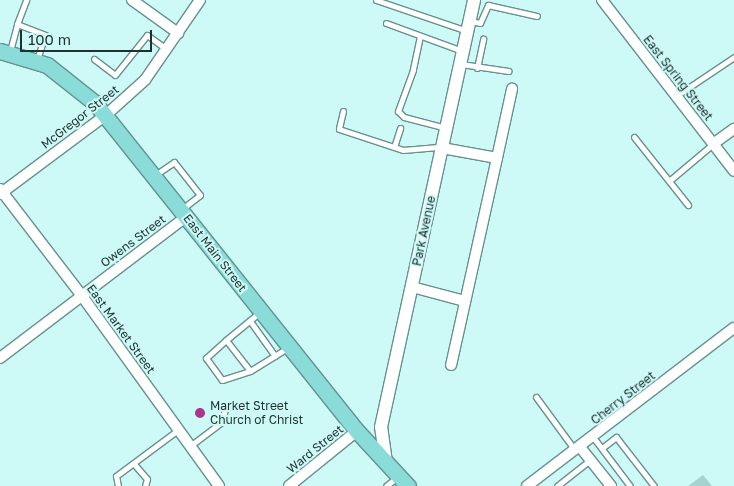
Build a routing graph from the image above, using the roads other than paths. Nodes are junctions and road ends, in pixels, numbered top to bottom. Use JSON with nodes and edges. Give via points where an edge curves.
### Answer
{"nodes":[{"id":1,"x":26,"y":0,"type":"edge"},
{"id":2,"x":132,"y":0,"type":"edge"},
{"id":3,"x":200,"y":0,"type":"edge"},
{"id":4,"x":376,"y":0,"type":"edge"},
{"id":5,"x":474,"y":0,"type":"edge"},
{"id":6,"x":602,"y":0,"type":"edge"},
{"id":7,"x":537,"y":16,"type":"dead end"},
{"id":8,"x":386,"y":23,"type":"dead end"},
{"id":9,"x":17,"y":24,"type":"junction"},
{"id":10,"x":468,"y":26,"type":"junction"},
{"id":11,"x":178,"y":33,"type":"junction"},
{"id":12,"x":420,"y":36,"type":"junction"},
{"id":13,"x":483,"y":39,"type":"dead end"},
{"id":14,"x":166,"y":49,"type":"junction"},
{"id":15,"x":5,"y":51,"type":"edge"},
{"id":16,"x":463,"y":51,"type":"junction"},
{"id":17,"x":734,"y":57,"type":"edge"},
{"id":18,"x":94,"y":59,"type":"dead end"},
{"id":19,"x":37,"y":61,"type":"junction"},
{"id":20,"x":460,"y":64,"type":"junction"},
{"id":21,"x":477,"y":68,"type":"junction"},
{"id":22,"x":508,"y":71,"type":"dead end"},
{"id":23,"x":512,"y":88,"type":"dead end"},
{"id":24,"x":676,"y":96,"type":"junction"},
{"id":25,"x":343,"y":111,"type":"dead end"},
{"id":26,"x":106,"y":115,"type":"junction"},
{"id":27,"x":400,"y":128,"type":"dead end"},
{"id":28,"x":446,"y":128,"type":"junction"},
{"id":29,"x":734,"y":129,"type":"edge"},
{"id":30,"x":634,"y":136,"type":"dead end"},
{"id":31,"x":713,"y":144,"type":"junction"},
{"id":32,"x":394,"y":147,"type":"junction"},
{"id":33,"x":442,"y":148,"type":"junction"},
{"id":34,"x":497,"y":158,"type":"junction"},
{"id":35,"x":734,"y":171,"type":"edge"},
{"id":36,"x":154,"y":176,"type":"junction"},
{"id":37,"x":669,"y":180,"type":"junction"},
{"id":38,"x":1,"y":191,"type":"edge"},
{"id":39,"x":688,"y":205,"type":"dead end"},
{"id":40,"x":184,"y":213,"type":"junction"},
{"id":41,"x":412,"y":287,"type":"junction"},
{"id":42,"x":82,"y":296,"type":"junction"},
{"id":43,"x":465,"y":301,"type":"junction"},
{"id":44,"x":255,"y":316,"type":"junction"},
{"id":45,"x":734,"y":328,"type":"edge"},
{"id":46,"x":226,"y":340,"type":"junction"},
{"id":47,"x":290,"y":347,"type":"junction"},
{"id":48,"x":275,"y":356,"type":"junction"},
{"id":49,"x":0,"y":358,"type":"edge"},
{"id":50,"x":451,"y":365,"type":"dead end"},
{"id":51,"x":250,"y":371,"type":"junction"},
{"id":52,"x":536,"y":397,"type":"dead end"},
{"id":53,"x":225,"y":407,"type":"dead end"},
{"id":54,"x":178,"y":430,"type":"junction"},
{"id":55,"x":357,"y":431,"type":"junction"},
{"id":56,"x":593,"y":437,"type":"junction"},
{"id":57,"x":190,"y":446,"type":"junction"},
{"id":58,"x":602,"y":448,"type":"junction"},
{"id":59,"x":578,"y":449,"type":"junction"},
{"id":60,"x":590,"y":460,"type":"junction"},
{"id":61,"x":386,"y":462,"type":"junction"},
{"id":62,"x":134,"y":464,"type":"junction"},
{"id":63,"x":403,"y":481,"type":"edge"},
{"id":64,"x":532,"y":484,"type":"edge"},
{"id":65,"x":118,"y":486,"type":"edge"},
{"id":66,"x":145,"y":486,"type":"edge"},
{"id":67,"x":219,"y":486,"type":"edge"},
{"id":68,"x":289,"y":486,"type":"edge"},
{"id":69,"x":386,"y":486,"type":"edge"},
{"id":70,"x":557,"y":486,"type":"edge"},
{"id":71,"x":610,"y":486,"type":"edge"},
{"id":72,"x":630,"y":486,"type":"edge"},
{"id":73,"x":654,"y":486,"type":"edge"}],
"edges":[{"from":1,"to":9,"type":"lane"},
{"from":2,"to":11,"type":"street"},
{"from":3,"to":11,"type":"street","name":"McGregor Street"},
{"from":4,"to":10,"type":"lane"},
{"from":5,"to":10,"type":"street","name":"Park Avenue"},
{"from":6,"to":24,"type":"street","name":"East Spring Street"},
{"from":7,"to":10,"type":"lane","via":[[488,5],[480,23]]},
{"from":8,"to":12,"type":"lane"},
{"from":9,"to":15,"type":"lane"},
{"from":9,"to":19,"type":"lane","via":[[45,35]]},
{"from":10,"to":16,"type":"street","name":"Park Avenue"},
{"from":11,"to":14,"type":"street","name":"McGregor Street"},
{"from":12,"to":16,"type":"lane"},
{"from":12,"to":28,"type":"lane","via":[[413,70],[398,111],[404,117]]},
{"from":13,"to":21,"type":"lane"},
{"from":14,"to":18,"type":"lane","via":[[147,35],[115,75]]},
{"from":14,"to":26,"type":"street","name":"McGregor Street","via":[[145,80]]},
{"from":15,"to":19,"type":"main road","name":"East Main Street"},
{"from":16,"to":20,"type":"street","name":"Park Avenue"},
{"from":17,"to":24,"type":"lane"},
{"from":19,"to":26,"type":"main road","name":"East Main Street","via":[[79,87]]},
{"from":20,"to":21,"type":"lane"},
{"from":20,"to":28,"type":"street","name":"Park Avenue"},
{"from":21,"to":22,"type":"lane"},
{"from":23,"to":34,"type":"street"},
{"from":24,"to":31,"type":"street","name":"East Spring Street"},
{"from":25,"to":32,"type":"lane","via":[[339,129]]},
{"from":26,"to":36,"type":"main road","name":"East Main Street"},
{"from":26,"to":38,"type":"street","name":"McGregor Street"},
{"from":27,"to":32,"type":"lane"},
{"from":28,"to":33,"type":"street","name":"Park Avenue"},
{"from":29,"to":31,"type":"street"},
{"from":30,"to":37,"type":"lane"},
{"from":31,"to":35,"type":"street","name":"East Spring Street"},
{"from":31,"to":37,"type":"lane"},
{"from":32,"to":33,"type":"lane","via":[[411,150]]},
{"from":33,"to":34,"type":"street"},
{"from":33,"to":41,"type":"street","name":"Park Avenue"},
{"from":34,"to":43,"type":"street"},
{"from":36,"to":40,"type":"main road","name":"East Main Street"},
{"from":36,"to":40,"type":"lane","via":[[174,162],[200,195]]},
{"from":37,"to":39,"type":"lane"},
{"from":38,"to":42,"type":"street","name":"East Market Street"},
{"from":40,"to":42,"type":"street","name":"Owens Street"},
{"from":40,"to":44,"type":"main road","name":"East Main Street"},
{"from":41,"to":43,"type":"street"},
{"from":41,"to":61,"type":"street","name":"Park Avenue","via":[[381,427]]},
{"from":42,"to":49,"type":"street","name":"Owens Street"},
{"from":42,"to":54,"type":"street","name":"East Market Street"},
{"from":43,"to":50,"type":"street"},
{"from":44,"to":46,"type":"lane"},
{"from":44,"to":47,"type":"main road","name":"East Main Street"},
{"from":44,"to":48,"type":"lane"},
{"from":45,"to":56,"type":"street","name":"Cherry Street"},
{"from":46,"to":51,"type":"lane"},
{"from":46,"to":51,"type":"lane","via":[[206,358],[222,380]]},
{"from":47,"to":48,"type":"lane"},
{"from":47,"to":55,"type":"main road","name":"East Main Street"},
{"from":48,"to":51,"type":"lane"},
{"from":52,"to":59,"type":"lane"},
{"from":53,"to":57,"type":"lane","via":[[223,420]]},
{"from":54,"to":57,"type":"street","name":"East Market Street"},
{"from":54,"to":62,"type":"lane"},
{"from":55,"to":61,"type":"main road","name":"East Main Street"},
{"from":55,"to":68,"type":"street","name":"Ward Street"},
{"from":56,"to":58,"type":"lane"},
{"from":56,"to":59,"type":"street","name":"Cherry Street"},
{"from":57,"to":67,"type":"street","name":"East Market Street"},
{"from":58,"to":72,"type":"lane"},
{"from":58,"to":73,"type":"lane","via":[[616,437]]},
{"from":59,"to":60,"type":"street"},
{"from":59,"to":64,"type":"street","name":"Cherry Street"},
{"from":60,"to":70,"type":"lane"},
{"from":60,"to":71,"type":"street"},
{"from":61,"to":63,"type":"main road","name":"East Main Street"},
{"from":62,"to":65,"type":"lane","via":[[116,476]]},
{"from":62,"to":66,"type":"lane","via":[[147,479]]},
{"from":63,"to":69,"type":"lane"}]}
